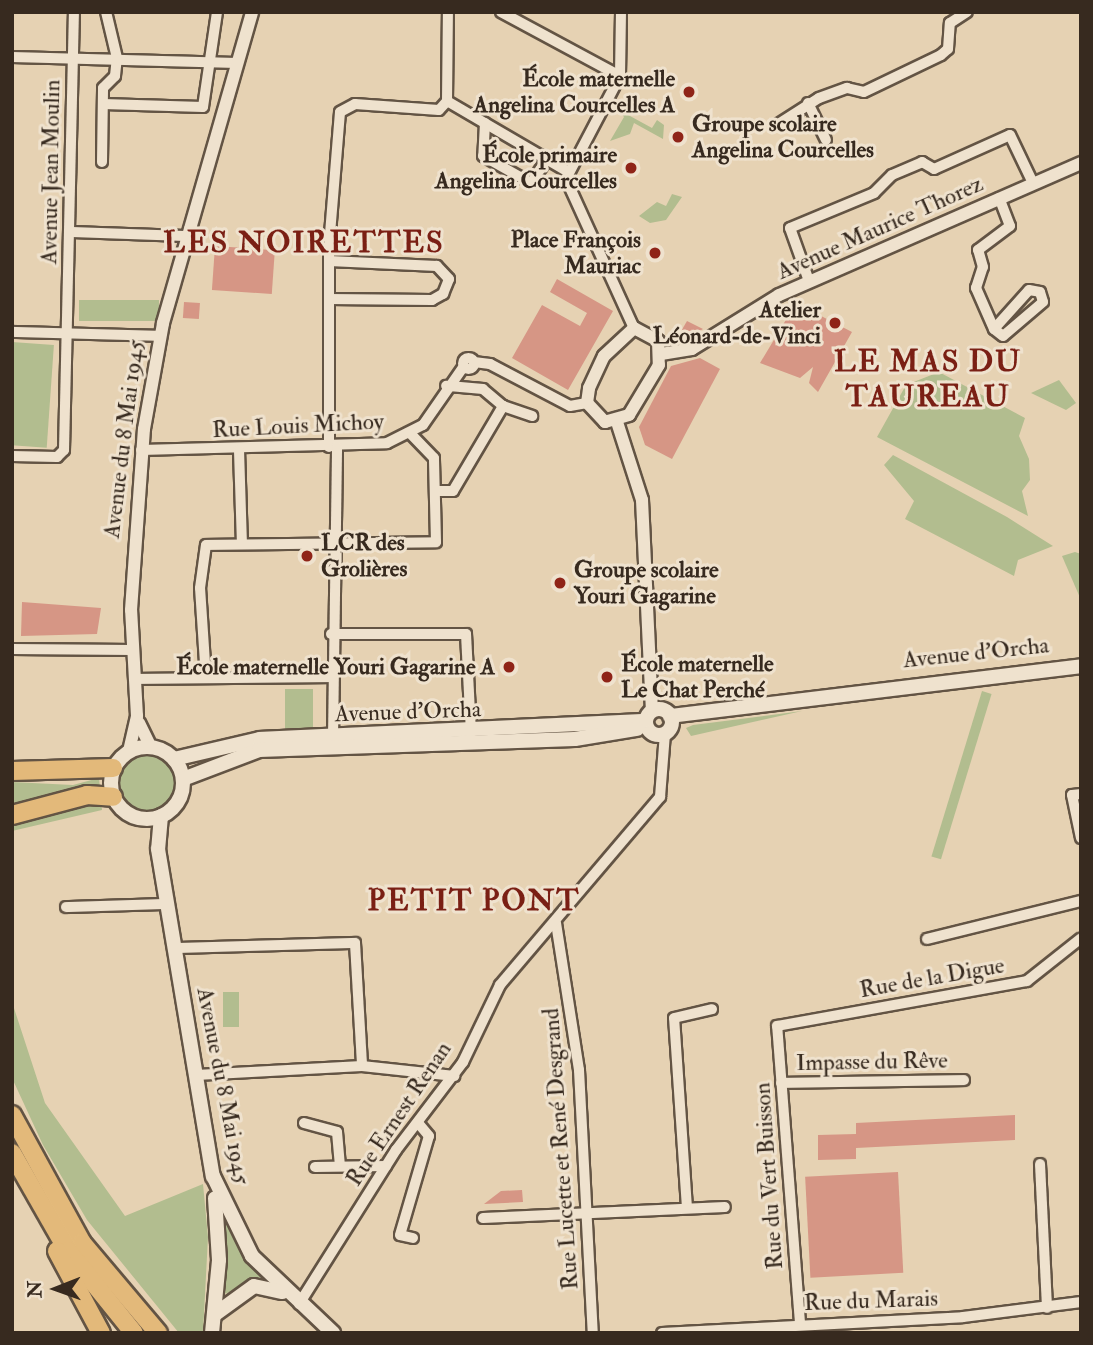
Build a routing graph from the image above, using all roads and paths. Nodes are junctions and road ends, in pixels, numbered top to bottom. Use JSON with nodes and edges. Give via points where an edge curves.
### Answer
{"nodes":[{"id":1,"x":74,"y":12,"type":"edge"},
{"id":2,"x":106,"y":12,"type":"edge"},
{"id":3,"x":217,"y":12,"type":"edge"},
{"id":4,"x":252,"y":12,"type":"edge"},
{"id":5,"x":448,"y":12,"type":"edge"},
{"id":6,"x":501,"y":12,"type":"edge"},
{"id":7,"x":621,"y":12,"type":"edge"},
{"id":8,"x":967,"y":12,"type":"edge"},
{"id":9,"x":12,"y":57,"type":"edge"},
{"id":10,"x":73,"y":58,"type":"junction"},
{"id":11,"x":117,"y":58,"type":"junction"},
{"id":12,"x":213,"y":60,"type":"junction"},
{"id":13,"x":237,"y":63,"type":"junction"},
{"id":14,"x":620,"y":76,"type":"junction"},
{"id":15,"x":447,"y":101,"type":"junction"},
{"id":16,"x":808,"y":103,"type":"junction"},
{"id":17,"x":103,"y":104,"type":"junction"},
{"id":18,"x":485,"y":123,"type":"junction"},
{"id":19,"x":780,"y":123,"type":"dead end"},
{"id":20,"x":826,"y":140,"type":"dead end"},
{"id":21,"x":547,"y":159,"type":"junction"},
{"id":22,"x":102,"y":162,"type":"dead end"},
{"id":23,"x":1081,"y":163,"type":"edge"},
{"id":24,"x":567,"y":171,"type":"junction"},
{"id":25,"x":1033,"y":183,"type":"junction"},
{"id":26,"x":999,"y":198,"type":"junction"},
{"id":27,"x":70,"y":232,"type":"junction"},
{"id":28,"x":187,"y":236,"type":"junction"},
{"id":29,"x":329,"y":261,"type":"junction"},
{"id":30,"x":809,"y":281,"type":"junction"},
{"id":31,"x":329,"y":299,"type":"junction"},
{"id":32,"x":634,"y":328,"type":"junction"},
{"id":33,"x":994,"y":329,"type":"junction"},
{"id":34,"x":12,"y":332,"type":"edge"},
{"id":35,"x":68,"y":333,"type":"junction"},
{"id":36,"x":160,"y":337,"type":"junction"},
{"id":37,"x":661,"y":354,"type":"junction"},
{"id":38,"x":446,"y":386,"type":"junction"},
{"id":39,"x":587,"y":403,"type":"junction"},
{"id":40,"x":502,"y":406,"type":"junction"},
{"id":41,"x":532,"y":416,"type":"dead end"},
{"id":42,"x":617,"y":422,"type":"junction"},
{"id":43,"x":411,"y":434,"type":"junction"},
{"id":44,"x":333,"y":447,"type":"junction"},
{"id":45,"x":141,"y":450,"type":"junction"},
{"id":46,"x":239,"y":450,"type":"junction"},
{"id":47,"x":12,"y":456,"type":"edge"},
{"id":48,"x":436,"y":491,"type":"junction"},
{"id":49,"x":339,"y":542,"type":"junction"},
{"id":50,"x":242,"y":544,"type":"junction"},
{"id":51,"x":331,"y":634,"type":"junction"},
{"id":52,"x":12,"y":649,"type":"edge"},
{"id":53,"x":133,"y":650,"type":"junction"},
{"id":54,"x":1081,"y":666,"type":"edge"},
{"id":55,"x":332,"y":677,"type":"junction"},
{"id":56,"x":206,"y":678,"type":"junction"},
{"id":57,"x":135,"y":679,"type":"junction"},
{"id":58,"x":137,"y":716,"type":"junction"},
{"id":59,"x":659,"y":722,"type":"junction"},
{"id":60,"x":471,"y":733,"type":"junction"},
{"id":61,"x":333,"y":738,"type":"junction"},
{"id":62,"x":150,"y":746,"type":"junction"},
{"id":63,"x":129,"y":751,"type":"junction"},
{"id":64,"x":174,"y":759,"type":"junction"},
{"id":65,"x":113,"y":768,"type":"junction"},
{"id":66,"x":12,"y":771,"type":"edge"},
{"id":67,"x":183,"y":779,"type":"junction"},
{"id":68,"x":1081,"y":794,"type":"edge"},
{"id":69,"x":113,"y":797,"type":"junction"},
{"id":70,"x":12,"y":815,"type":"edge"},
{"id":71,"x":162,"y":816,"type":"junction"},
{"id":72,"x":140,"y":819,"type":"junction"},
{"id":73,"x":1081,"y":838,"type":"edge"},
{"id":74,"x":158,"y":849,"type":"junction"},
{"id":75,"x":1081,"y":901,"type":"edge"},
{"id":76,"x":167,"y":904,"type":"junction"},
{"id":77,"x":66,"y":907,"type":"dead end"},
{"id":78,"x":556,"y":923,"type":"junction"},
{"id":79,"x":927,"y":939,"type":"dead end"},
{"id":80,"x":1080,"y":942,"type":"edge"},
{"id":81,"x":174,"y":948,"type":"junction"},
{"id":82,"x":712,"y":1009,"type":"dead end"},
{"id":83,"x":777,"y":1026,"type":"joint"},
{"id":84,"x":362,"y":1066,"type":"junction"},
{"id":85,"x":195,"y":1075,"type":"junction"},
{"id":86,"x":454,"y":1076,"type":"junction"},
{"id":87,"x":964,"y":1080,"type":"dead end"},
{"id":88,"x":781,"y":1083,"type":"junction"},
{"id":89,"x":12,"y":1115,"type":"edge"},
{"id":90,"x":304,"y":1123,"type":"dead end"},
{"id":91,"x":418,"y":1123,"type":"junction"},
{"id":92,"x":12,"y":1153,"type":"edge"},
{"id":93,"x":1040,"y":1164,"type":"dead end"},
{"id":94,"x":340,"y":1166,"type":"junction"},
{"id":95,"x":386,"y":1166,"type":"junction"},
{"id":96,"x":315,"y":1167,"type":"dead end"},
{"id":97,"x":213,"y":1176,"type":"junction"},
{"id":98,"x":40,"y":1205,"type":"junction"},
{"id":99,"x":725,"y":1207,"type":"dead end"},
{"id":100,"x":687,"y":1208,"type":"junction"},
{"id":101,"x":587,"y":1213,"type":"junction"},
{"id":102,"x":483,"y":1218,"type":"dead end"},
{"id":103,"x":413,"y":1238,"type":"dead end"},
{"id":104,"x":286,"y":1294,"type":"junction"},
{"id":105,"x":1081,"y":1302,"type":"edge"},
{"id":106,"x":299,"y":1304,"type":"junction"},
{"id":107,"x":1046,"y":1308,"type":"junction"},
{"id":108,"x":214,"y":1315,"type":"junction"},
{"id":109,"x":800,"y":1323,"type":"junction"},
{"id":110,"x":101,"y":1333,"type":"edge"},
{"id":111,"x":134,"y":1333,"type":"edge"},
{"id":112,"x":158,"y":1333,"type":"edge"},
{"id":113,"x":212,"y":1333,"type":"edge"},
{"id":114,"x":333,"y":1333,"type":"edge"},
{"id":115,"x":593,"y":1333,"type":"edge"},
{"id":116,"x":662,"y":1333,"type":"edge"}],
"edges":[{"from":1,"to":10,"type":"street","name":"Avenue Jean Moulin"},
{"from":2,"to":11,"type":"street"},
{"from":3,"to":12,"type":"street"},
{"from":4,"to":13,"type":"street","name":"Avenue du 8 Mai 1945"},
{"from":5,"to":15,"type":"street"},
{"from":6,"to":14,"type":"street"},
{"from":7,"to":14,"type":"street"},
{"from":8,"to":16,"type":"street","via":[[950,23],[941,55],[891,79]]},
{"from":9,"to":10,"type":"street"},
{"from":10,"to":11,"type":"street"},
{"from":10,"to":27,"type":"street","name":"Avenue Jean Moulin"},
{"from":11,"to":12,"type":"street"},
{"from":11,"to":17,"type":"street"},
{"from":12,"to":13,"type":"street"},
{"from":12,"to":17,"type":"street","via":[[203,107]]},
{"from":13,"to":28,"type":"street","name":"Avenue du 8 Mai 1945"},
{"from":14,"to":24,"type":"street"},
{"from":15,"to":18,"type":"street"},
{"from":15,"to":29,"type":"street","via":[[429,114],[355,104],[343,108]]},
{"from":16,"to":19,"type":"street"},
{"from":16,"to":20,"type":"street"},
{"from":17,"to":22,"type":"street"},
{"from":18,"to":21,"type":"street"},
{"from":18,"to":21,"type":"street","via":[[483,156],[531,183]]},
{"from":21,"to":24,"type":"street"},
{"from":23,"to":25,"type":"street","name":"Avenue Maurice Thorez"},
{"from":24,"to":32,"type":"street","via":[[566,189]]},
{"from":25,"to":26,"type":"street","name":"Avenue Maurice Thorez"},
{"from":25,"to":30,"type":"street","via":[[1010,135],[934,169],[922,162],[892,175],[874,193],[790,228]]},
{"from":26,"to":30,"type":"street","name":"Avenue Maurice Thorez"},
{"from":26,"to":33,"type":"street","via":[[1010,226],[978,250],[983,267],[976,288]]},
{"from":27,"to":28,"type":"street"},
{"from":27,"to":35,"type":"street","name":"Avenue Jean Moulin"},
{"from":28,"to":36,"type":"street","name":"Avenue du 8 Mai 1945"},
{"from":29,"to":31,"type":"street"},
{"from":29,"to":31,"type":"street","via":[[437,266],[449,279],[438,299]]},
{"from":30,"to":37,"type":"street","name":"Avenue Maurice Thorez","via":[[692,349]]},
{"from":31,"to":44,"type":"street"},
{"from":32,"to":37,"type":"street","via":[[652,335]]},
{"from":32,"to":39,"type":"street","via":[[604,356]]},
{"from":33,"to":33,"type":"street","via":[[1003,336],[1043,302],[1040,292],[1029,290]]},
{"from":34,"to":35,"type":"street"},
{"from":35,"to":36,"type":"street"},
{"from":35,"to":47,"type":"street","name":"Avenue Jean Moulin","via":[[62,454]]},
{"from":36,"to":45,"type":"street","name":"Avenue du 8 Mai 1945"},
{"from":37,"to":42,"type":"street","via":[[650,387]]},
{"from":38,"to":39,"type":"street","name":"Rue Louis Michoy","via":[[469,364],[490,364],[570,406]]},
{"from":38,"to":40,"type":"street","via":[[483,389]]},
{"from":38,"to":43,"type":"street","name":"Rue Louis Michoy"},
{"from":39,"to":42,"type":"street","via":[[597,419]]},
{"from":40,"to":41,"type":"street"},
{"from":40,"to":48,"type":"street","via":[[453,491]]},
{"from":42,"to":59,"type":"street","name":"Rue Ernest Renan","via":[[642,500],[641,562]]},
{"from":43,"to":44,"type":"street","name":"Rue Louis Michoy"},
{"from":43,"to":48,"type":"street","via":[[433,453]]},
{"from":44,"to":46,"type":"street","name":"Rue Louis Michoy"},
{"from":44,"to":49,"type":"street"},
{"from":45,"to":46,"type":"street","name":"Rue Louis Michoy"},
{"from":45,"to":53,"type":"street","name":"Avenue du 8 Mai 1945"},
{"from":46,"to":50,"type":"street"},
{"from":48,"to":49,"type":"street","via":[[436,542]]},
{"from":49,"to":50,"type":"street"},
{"from":49,"to":51,"type":"street","via":[[331,564]]},
{"from":50,"to":56,"type":"street","via":[[203,550]]},
{"from":51,"to":55,"type":"street"},
{"from":51,"to":60,"type":"street","via":[[466,634]]},
{"from":52,"to":53,"type":"street"},
{"from":53,"to":57,"type":"street","name":"Avenue du 8 Mai 1945"},
{"from":54,"to":59,"type":"main road","name":"Avenue d'Orcha","via":[[709,710]]},
{"from":55,"to":56,"type":"street"},
{"from":55,"to":61,"type":"street"},
{"from":56,"to":57,"type":"street"},
{"from":57,"to":58,"type":"street","name":"Avenue du 8 Mai 1945"},
{"from":58,"to":62,"type":"street","name":"Avenue du 8 Mai 1945"},
{"from":58,"to":63,"type":"street","name":"Avenue du 8 Mai 1945"},
{"from":59,"to":60,"type":"main road","name":"Avenue d'Orcha"},
{"from":59,"to":67,"type":"main road","name":"Avenue d'Orcha","via":[[575,739],[259,750]]},
{"from":59,"to":78,"type":"street","name":"Rue Ernest Renan","via":[[660,797]]},
{"from":60,"to":61,"type":"main road","name":"Avenue d'Orcha"},
{"from":61,"to":64,"type":"main road","name":"Avenue d'Orcha","via":[[260,739]]},
{"from":62,"to":63,"type":"main road"},
{"from":62,"to":64,"type":"main road"},
{"from":63,"to":65,"type":"main road"},
{"from":64,"to":67,"type":"main road"},
{"from":65,"to":66,"type":"highway"},
{"from":65,"to":69,"type":"main road"},
{"from":67,"to":71,"type":"main road","via":[[177,803]]},
{"from":68,"to":73,"type":"street","via":[[1073,795]]},
{"from":69,"to":70,"type":"highway","via":[[87,795]]},
{"from":69,"to":72,"type":"main road"},
{"from":71,"to":72,"type":"main road"},
{"from":71,"to":74,"type":"main road","name":"Avenue du 8 Mai 1945"},
{"from":72,"to":74,"type":"main road","name":"Avenue du 8 Mai 1945"},
{"from":74,"to":76,"type":"main road","name":"Avenue du 8 Mai 1945"},
{"from":75,"to":79,"type":"street"},
{"from":76,"to":77,"type":"street"},
{"from":76,"to":81,"type":"main road","name":"Avenue du 8 Mai 1945"},
{"from":78,"to":86,"type":"street","name":"Rue Ernest Renan","via":[[500,985]]},
{"from":78,"to":101,"type":"street","name":"Rue Lucette et René Desgrand","via":[[579,1070]]},
{"from":80,"to":83,"type":"street","name":"Rue de la Digue","via":[[1027,981]]},
{"from":81,"to":84,"type":"street","via":[[355,943]]},
{"from":81,"to":85,"type":"main road","name":"Avenue du 8 Mai 1945"},
{"from":82,"to":100,"type":"street","via":[[674,1018]]},
{"from":83,"to":88,"type":"street","name":"Rue du Vert Buisson"},
{"from":84,"to":85,"type":"street"},
{"from":84,"to":86,"type":"street"},
{"from":85,"to":97,"type":"main road","name":"Avenue du 8 Mai 1945"},
{"from":86,"to":91,"type":"street","name":"Rue Ernest Renan"},
{"from":87,"to":88,"type":"street","name":"Impasse du Rêve"},
{"from":88,"to":109,"type":"street","name":"Rue du Vert Buisson"},
{"from":89,"to":112,"type":"highway","via":[[82,1243]]},
{"from":90,"to":94,"type":"street","via":[[337,1132]]},
{"from":91,"to":95,"type":"street","name":"Rue Ernest Renan"},
{"from":91,"to":103,"type":"street","via":[[429,1136],[400,1235]]},
{"from":92,"to":98,"type":"highway"},
{"from":93,"to":107,"type":"street"},
{"from":94,"to":95,"type":"street"},
{"from":94,"to":96,"type":"street"},
{"from":95,"to":106,"type":"street","name":"Rue Ernest Renan"},
{"from":97,"to":104,"type":"main road","name":"Avenue du 8 Mai 1945","via":[[240,1240]]},
{"from":97,"to":108,"type":"main road","via":[[219,1259]]},
{"from":98,"to":110,"type":"highway","via":[[46,1232]]},
{"from":98,"to":111,"type":"highway"},
{"from":99,"to":100,"type":"street"},
{"from":100,"to":101,"type":"street"},
{"from":101,"to":102,"type":"street"},
{"from":101,"to":115,"type":"street","name":"Rue Lucette et René Desgrand"},
{"from":104,"to":106,"type":"main road","name":"Avenue du 8 Mai 1945"},
{"from":104,"to":108,"type":"main road","via":[[254,1286]]},
{"from":105,"to":107,"type":"street","name":"Rue du Marais"},
{"from":106,"to":114,"type":"main road","name":"Avenue du 8 Mai 1945"},
{"from":107,"to":109,"type":"street","name":"Rue du Marais"},
{"from":108,"to":113,"type":"main road"},
{"from":109,"to":116,"type":"street","name":"Rue du Marais"}]}
